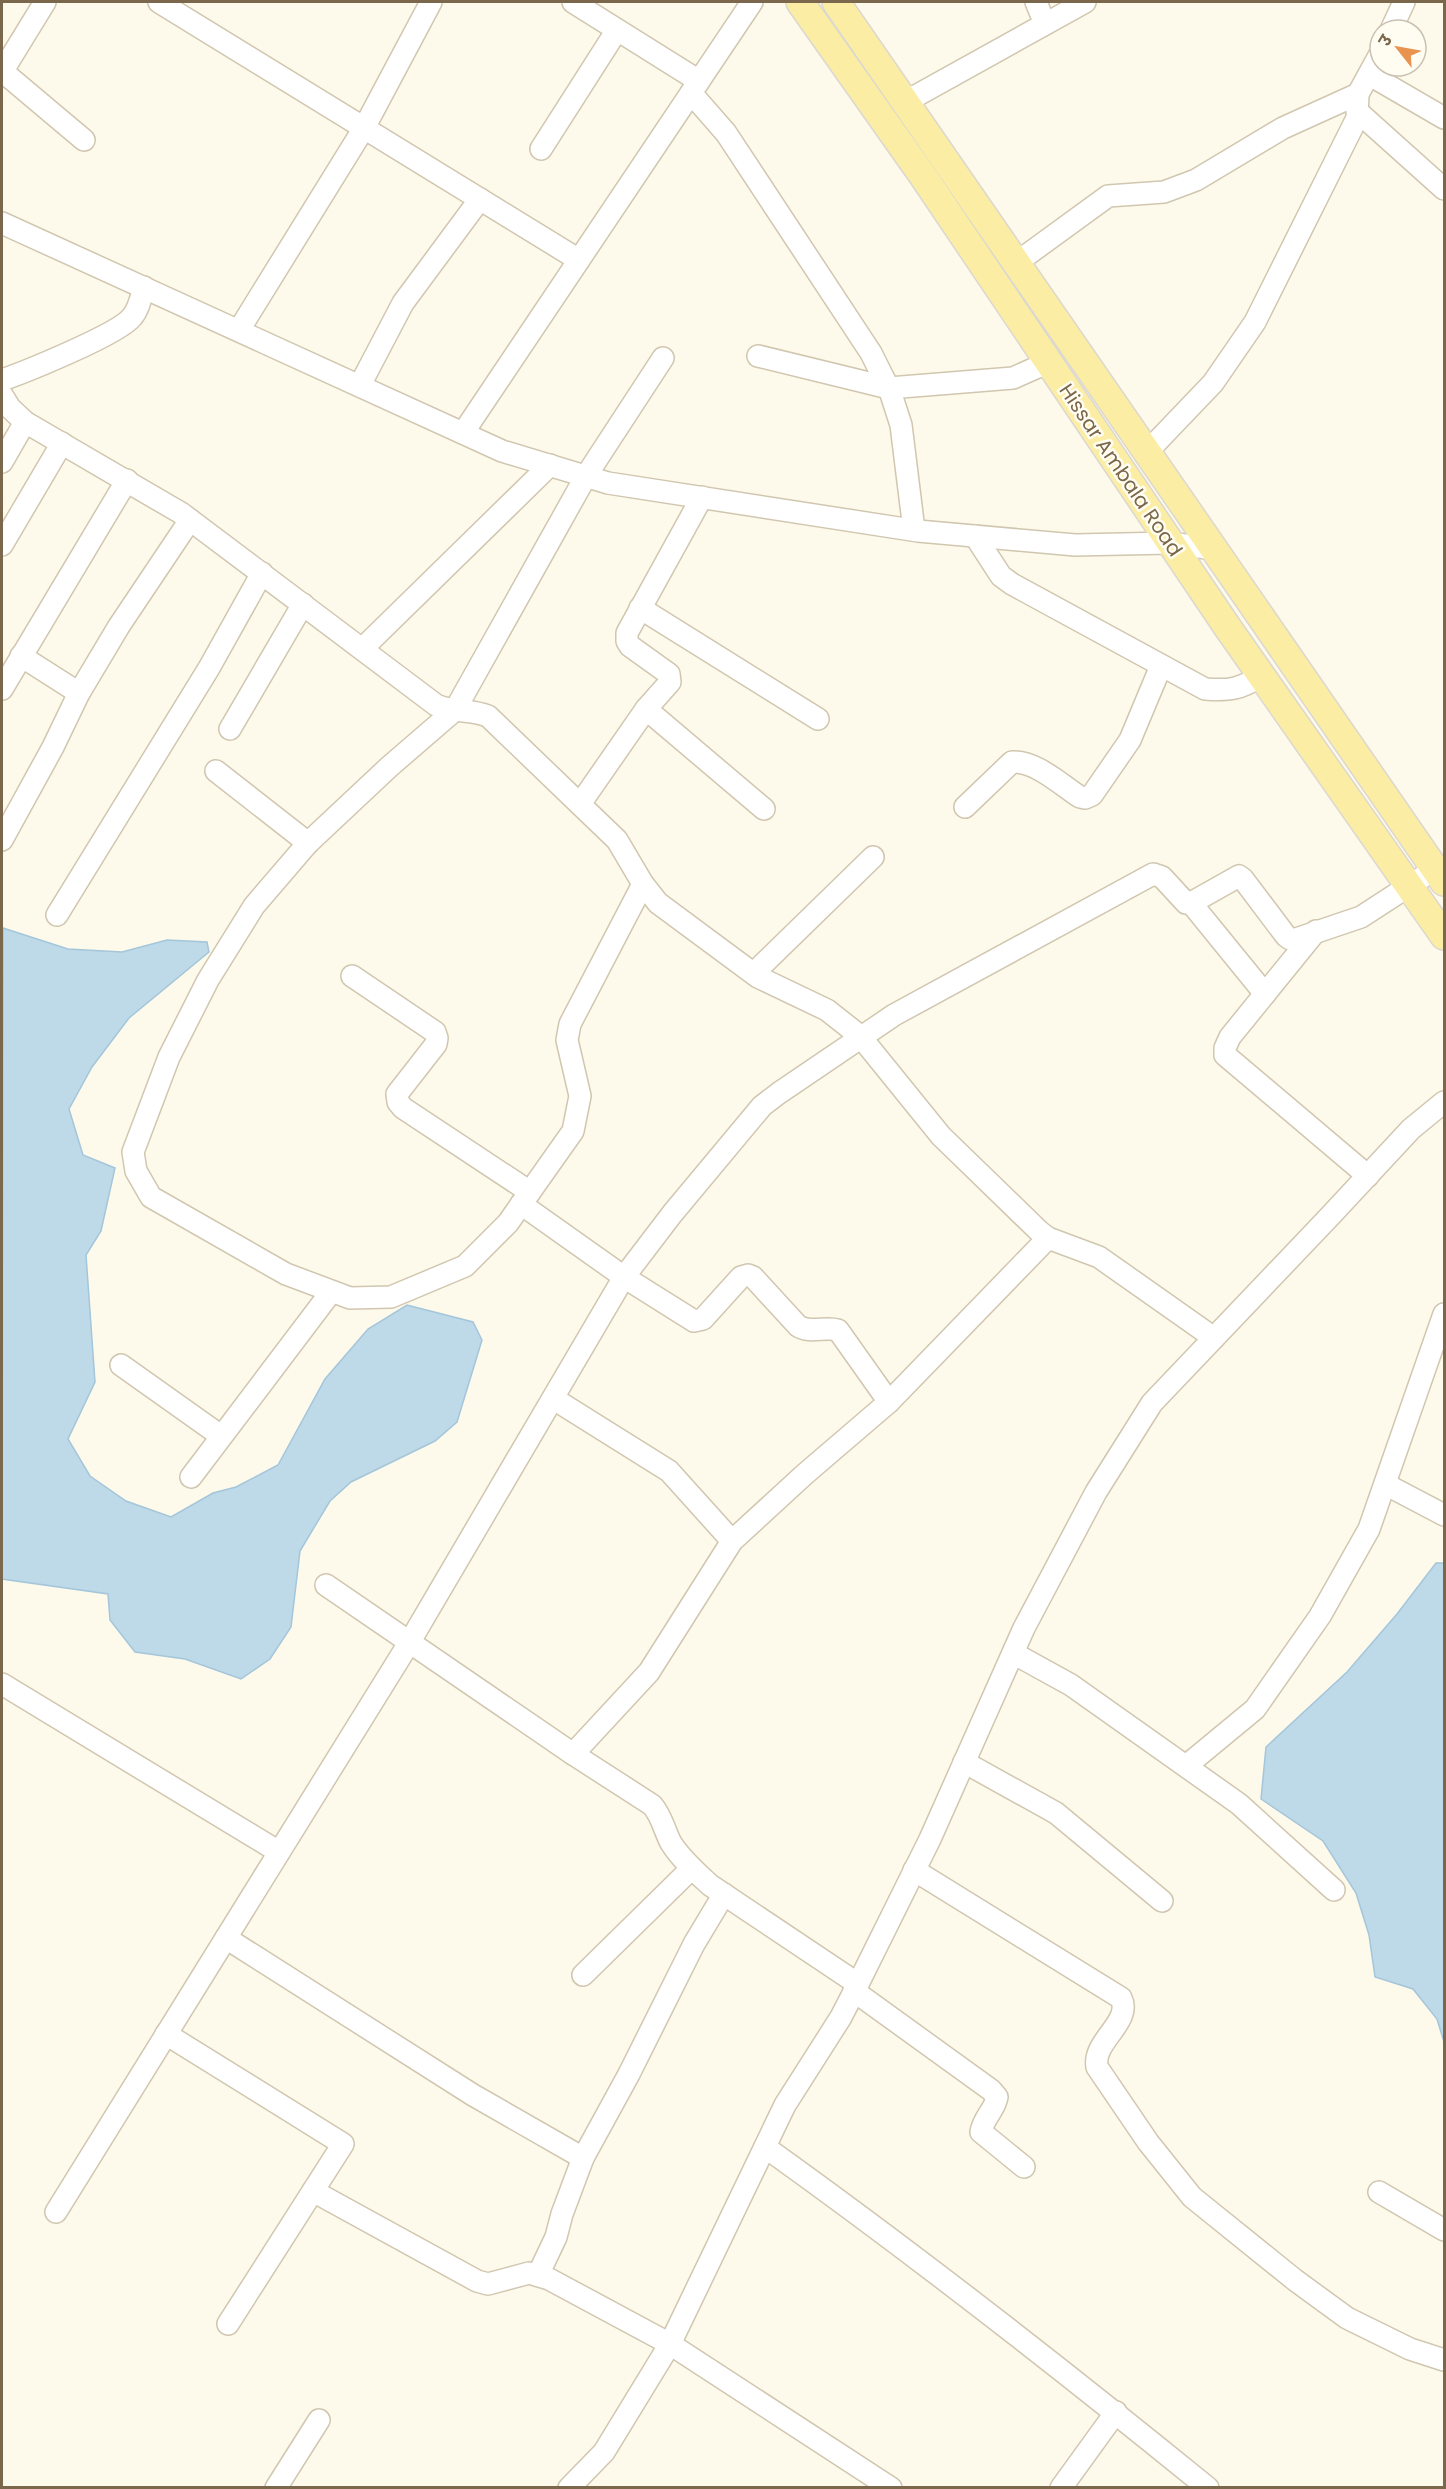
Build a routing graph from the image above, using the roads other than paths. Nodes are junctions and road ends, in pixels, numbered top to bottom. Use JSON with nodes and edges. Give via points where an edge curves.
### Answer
{"nodes":[{"id":1,"x":159,"y":2,"type":"edge"},
{"id":2,"x":431,"y":2,"type":"edge"},
{"id":3,"x":573,"y":2,"type":"edge"},
{"id":4,"x":752,"y":2,"type":"edge"},
{"id":5,"x":800,"y":2,"type":"edge"},
{"id":6,"x":836,"y":2,"type":"edge"},
{"id":7,"x":1036,"y":2,"type":"edge"},
{"id":8,"x":1085,"y":2,"type":"edge"},
{"id":9,"x":1404,"y":2,"type":"edge"},
{"id":10,"x":38,"y":4,"type":"edge"},
{"id":11,"x":1397,"y":18,"type":"edge"},
{"id":12,"x":1045,"y":24,"type":"junction"},
{"id":13,"x":618,"y":30,"type":"junction"},
{"id":14,"x":2,"y":71,"type":"edge"},
{"id":15,"x":1369,"y":78,"type":"edge"},
{"id":16,"x":1375,"y":78,"type":"edge"},
{"id":17,"x":695,"y":87,"type":"junction"},
{"id":18,"x":905,"y":102,"type":"junction"},
{"id":19,"x":1358,"y":102,"type":"junction"},
{"id":20,"x":1444,"y":118,"type":"edge"},
{"id":21,"x":364,"y":128,"type":"junction"},
{"id":22,"x":84,"y":140,"type":"dead end"},
{"id":23,"x":541,"y":149,"type":"dead end"},
{"id":24,"x":1444,"y":189,"type":"edge"},
{"id":25,"x":480,"y":199,"type":"junction"},
{"id":26,"x":2,"y":223,"type":"edge"},
{"id":27,"x":579,"y":260,"type":"junction"},
{"id":28,"x":1017,"y":263,"type":"junction"},
{"id":29,"x":144,"y":287,"type":"junction"},
{"id":30,"x":238,"y":330,"type":"junction"},
{"id":31,"x":758,"y":356,"type":"dead end"},
{"id":32,"x":663,"y":358,"type":"dead end"},
{"id":33,"x":1049,"y":362,"type":"junction"},
{"id":34,"x":2,"y":380,"type":"edge"},
{"id":35,"x":360,"y":386,"type":"junction"},
{"id":36,"x":888,"y":388,"type":"junction"},
{"id":37,"x":2,"y":395,"type":"edge"},
{"id":38,"x":25,"y":422,"type":"junction"},
{"id":39,"x":463,"y":433,"type":"junction"},
{"id":40,"x":62,"y":443,"type":"junction"},
{"id":41,"x":1147,"y":452,"type":"junction"},
{"id":42,"x":2,"y":462,"type":"edge"},
{"id":43,"x":550,"y":465,"type":"junction"},
{"id":44,"x":586,"y":476,"type":"junction"},
{"id":45,"x":127,"y":480,"type":"junction"},
{"id":46,"x":702,"y":497,"type":"junction"},
{"id":47,"x":190,"y":520,"type":"junction"},
{"id":48,"x":914,"y":530,"type":"junction"},
{"id":49,"x":975,"y":536,"type":"junction"},
{"id":50,"x":1170,"y":543,"type":"junction"},
{"id":51,"x":2,"y":545,"type":"edge"},
{"id":52,"x":1214,"y":549,"type":"junction"},
{"id":53,"x":262,"y":573,"type":"junction"},
{"id":54,"x":303,"y":604,"type":"junction"},
{"id":55,"x":640,"y":608,"type":"junction"},
{"id":56,"x":363,"y":648,"type":"junction"},
{"id":57,"x":21,"y":656,"type":"junction"},
{"id":58,"x":1161,"y":666,"type":"junction"},
{"id":59,"x":1262,"y":676,"type":"junction"},
{"id":60,"x":2,"y":689,"type":"edge"},
{"id":61,"x":79,"y":693,"type":"junction"},
{"id":62,"x":646,"y":709,"type":"junction"},
{"id":63,"x":456,"y":710,"type":"junction"},
{"id":64,"x":818,"y":718,"type":"dead end"},
{"id":65,"x":230,"y":729,"type":"dead end"},
{"id":66,"x":216,"y":771,"type":"dead end"},
{"id":67,"x":580,"y":804,"type":"junction"},
{"id":68,"x":965,"y":807,"type":"dead end"},
{"id":69,"x":764,"y":809,"type":"dead end"},
{"id":70,"x":2,"y":840,"type":"edge"},
{"id":71,"x":308,"y":843,"type":"junction"},
{"id":72,"x":873,"y":857,"type":"dead end"},
{"id":73,"x":1440,"y":876,"type":"edge"},
{"id":74,"x":643,"y":884,"type":"junction"},
{"id":75,"x":1409,"y":886,"type":"junction"},
{"id":76,"x":1191,"y":903,"type":"junction"},
{"id":77,"x":57,"y":915,"type":"dead end"},
{"id":78,"x":1317,"y":930,"type":"junction"},
{"id":79,"x":1444,"y":936,"type":"edge"},
{"id":80,"x":754,"y":973,"type":"junction"},
{"id":81,"x":352,"y":976,"type":"dead end"},
{"id":82,"x":1265,"y":994,"type":"junction"},
{"id":83,"x":860,"y":1036,"type":"junction"},
{"id":84,"x":1444,"y":1102,"type":"edge"},
{"id":85,"x":1368,"y":1176,"type":"junction"},
{"id":86,"x":526,"y":1198,"type":"junction"},
{"id":87,"x":1048,"y":1238,"type":"junction"},
{"id":88,"x":624,"y":1277,"type":"junction"},
{"id":89,"x":331,"y":1292,"type":"junction"},
{"id":90,"x":1444,"y":1314,"type":"edge"},
{"id":91,"x":1214,"y":1338,"type":"junction"},
{"id":92,"x":121,"y":1365,"type":"dead end"},
{"id":93,"x":554,"y":1399,"type":"junction"},
{"id":94,"x":889,"y":1402,"type":"junction"},
{"id":95,"x":221,"y":1436,"type":"junction"},
{"id":96,"x":190,"y":1477,"type":"dead end"},
{"id":97,"x":1385,"y":1484,"type":"junction"},
{"id":98,"x":1444,"y":1515,"type":"edge"},
{"id":99,"x":732,"y":1541,"type":"junction"},
{"id":100,"x":326,"y":1585,"type":"dead end"},
{"id":101,"x":409,"y":1643,"type":"junction"},
{"id":102,"x":1013,"y":1653,"type":"junction"},
{"id":103,"x":2,"y":1684,"type":"edge"},
{"id":104,"x":573,"y":1754,"type":"junction"},
{"id":105,"x":964,"y":1762,"type":"junction"},
{"id":106,"x":1186,"y":1766,"type":"junction"},
{"id":107,"x":279,"y":1852,"type":"junction"},
{"id":108,"x":692,"y":1868,"type":"junction"},
{"id":109,"x":914,"y":1870,"type":"junction"},
{"id":110,"x":1334,"y":1890,"type":"dead end"},
{"id":111,"x":724,"y":1894,"type":"junction"},
{"id":112,"x":1162,"y":1901,"type":"dead end"},
{"id":113,"x":226,"y":1938,"type":"junction"},
{"id":114,"x":583,"y":1975,"type":"dead end"},
{"id":115,"x":856,"y":1987,"type":"junction"},
{"id":116,"x":166,"y":2034,"type":"junction"},
{"id":117,"x":765,"y":2147,"type":"junction"},
{"id":118,"x":584,"y":2158,"type":"junction"},
{"id":119,"x":1024,"y":2167,"type":"dead end"},
{"id":120,"x":313,"y":2191,"type":"junction"},
{"id":121,"x":1379,"y":2192,"type":"dead end"},
{"id":122,"x":56,"y":2212,"type":"dead end"},
{"id":123,"x":1444,"y":2230,"type":"edge"},
{"id":124,"x":538,"y":2275,"type":"junction"},
{"id":125,"x":228,"y":2324,"type":"dead end"},
{"id":126,"x":670,"y":2344,"type":"junction"},
{"id":127,"x":1444,"y":2360,"type":"edge"},
{"id":128,"x":1116,"y":2412,"type":"junction"},
{"id":129,"x":319,"y":2420,"type":"dead end"},
{"id":130,"x":276,"y":2487,"type":"edge"},
{"id":131,"x":569,"y":2487,"type":"edge"},
{"id":132,"x":891,"y":2487,"type":"edge"},
{"id":133,"x":1061,"y":2487,"type":"edge"},
{"id":134,"x":1208,"y":2487,"type":"edge"}],
"edges":[{"from":1,"to":21,"type":"street"},
{"from":2,"to":21,"type":"street"},
{"from":3,"to":13,"type":"street"},
{"from":4,"to":17,"type":"street"},
{"from":5,"to":33,"type":"main road","name":"Hissar Ambala Road"},
{"from":6,"to":18,"type":"main road","name":"Hissar Ambala Road"},
{"from":7,"to":12,"type":"street"},
{"from":8,"to":12,"type":"street"},
{"from":9,"to":11,"type":"street"},
{"from":10,"to":14,"type":"street"},
{"from":12,"to":18,"type":"street"},
{"from":13,"to":17,"type":"street"},
{"from":13,"to":23,"type":"street"},
{"from":14,"to":22,"type":"street"},
{"from":15,"to":19,"type":"street"},
{"from":16,"to":20,"type":"street"},
{"from":17,"to":27,"type":"street"},
{"from":17,"to":36,"type":"street","via":[[871,353]]},
{"from":18,"to":28,"type":"main road","name":"Hissar Ambala Road"},
{"from":19,"to":24,"type":"street"},
{"from":19,"to":28,"type":"street","via":[[1283,128],[1196,180],[1164,192],[1108,196]]},
{"from":19,"to":41,"type":"street","via":[[1353,126],[1255,322],[1213,383]]},
{"from":21,"to":25,"type":"street"},
{"from":21,"to":30,"type":"street"},
{"from":25,"to":27,"type":"street"},
{"from":25,"to":35,"type":"street","via":[[403,303]]},
{"from":26,"to":29,"type":"street"},
{"from":27,"to":39,"type":"street"},
{"from":28,"to":41,"type":"main road","name":"Hissar Ambala Road"},
{"from":29,"to":30,"type":"street"},
{"from":29,"to":34,"type":"street","via":[[137,309],[126,323]]},
{"from":30,"to":35,"type":"street"},
{"from":31,"to":36,"type":"street"},
{"from":32,"to":44,"type":"street"},
{"from":33,"to":36,"type":"street","via":[[1012,378]]},
{"from":33,"to":50,"type":"main road","name":"Hissar Ambala Road"},
{"from":35,"to":39,"type":"street"},
{"from":36,"to":48,"type":"street","via":[[901,425]]},
{"from":37,"to":38,"type":"street","via":[[9,408]]},
{"from":38,"to":40,"type":"street"},
{"from":38,"to":42,"type":"street"},
{"from":39,"to":43,"type":"street","via":[[502,451]]},
{"from":40,"to":45,"type":"street"},
{"from":40,"to":51,"type":"street"},
{"from":41,"to":52,"type":"main road","name":"Hissar Ambala Road"},
{"from":43,"to":44,"type":"street"},
{"from":43,"to":56,"type":"street"},
{"from":44,"to":46,"type":"street"},
{"from":44,"to":63,"type":"street"},
{"from":45,"to":47,"type":"street"},
{"from":45,"to":57,"type":"street"},
{"from":46,"to":48,"type":"street"},
{"from":46,"to":55,"type":"street"},
{"from":47,"to":53,"type":"street"},
{"from":47,"to":61,"type":"street"},
{"from":48,"to":49,"type":"street"},
{"from":49,"to":50,"type":"street","via":[[1075,545]]},
{"from":49,"to":58,"type":"street","via":[[1001,576],[1012,584]]},
{"from":50,"to":52,"type":"street"},
{"from":50,"to":59,"type":"main road","name":"Hissar Ambala Road"},
{"from":52,"to":73,"type":"main road","name":"Hissar Ambala Road"},
{"from":53,"to":54,"type":"street"},
{"from":53,"to":77,"type":"street","via":[[209,668]]},
{"from":54,"to":56,"type":"street"},
{"from":54,"to":65,"type":"street"},
{"from":55,"to":62,"type":"street","via":[[627,641],[671,678]]},
{"from":55,"to":64,"type":"street"},
{"from":56,"to":63,"type":"street","via":[[436,705]]},
{"from":57,"to":60,"type":"street"},
{"from":57,"to":61,"type":"street"},
{"from":58,"to":59,"type":"street","via":[[1205,689],[1241,688]]},
{"from":58,"to":68,"type":"street","via":[[1130,740],[1092,795],[1080,797],[1034,766],[1012,762]]},
{"from":59,"to":75,"type":"main road","name":"Hissar Ambala Road"},
{"from":61,"to":70,"type":"street"},
{"from":62,"to":67,"type":"street"},
{"from":62,"to":69,"type":"street"},
{"from":63,"to":67,"type":"street","via":[[488,716]]},
{"from":63,"to":71,"type":"street"},
{"from":66,"to":71,"type":"street"},
{"from":67,"to":74,"type":"street","via":[[616,840]]},
{"from":71,"to":89,"type":"street","via":[[254,906],[208,980],[169,1058],[133,1152],[136,1171],[152,1197],[286,1274]]},
{"from":72,"to":80,"type":"street"},
{"from":73,"to":75,"type":"street"},
{"from":74,"to":80,"type":"street","via":[[673,916]]},
{"from":74,"to":86,"type":"street","via":[[570,1024],[567,1040],[580,1096],[573,1131]]},
{"from":75,"to":78,"type":"street","via":[[1361,917]]},
{"from":75,"to":79,"type":"main road","name":"Hissar Ambala Road"},
{"from":76,"to":78,"type":"street","via":[[1239,876],[1290,939]]},
{"from":76,"to":82,"type":"street"},
{"from":76,"to":83,"type":"street","via":[[1182,900],[1162,877],[1153,874]]},
{"from":78,"to":82,"type":"street"},
{"from":80,"to":83,"type":"street","via":[[827,1010]]},
{"from":81,"to":86,"type":"street","via":[[435,1032],[436,1044],[397,1094],[398,1102]]},
{"from":82,"to":85,"type":"street","via":[[1230,1036],[1225,1054]]},
{"from":83,"to":87,"type":"street","via":[[941,1136]]},
{"from":83,"to":88,"type":"street","via":[[762,1106]]},
{"from":84,"to":85,"type":"street","via":[[1411,1129]]},
{"from":85,"to":91,"type":"street"},
{"from":86,"to":88,"type":"street"},
{"from":86,"to":89,"type":"street","via":[[508,1223],[465,1266],[391,1297],[350,1298]]},
{"from":87,"to":91,"type":"street","via":[[1099,1257]]},
{"from":87,"to":94,"type":"street"},
{"from":88,"to":93,"type":"street"},
{"from":88,"to":94,"type":"street","via":[[694,1321],[703,1319],[741,1277],[753,1277],[798,1326],[808,1331],[838,1330]]},
{"from":89,"to":95,"type":"street"},
{"from":90,"to":97,"type":"street"},
{"from":91,"to":102,"type":"street","via":[[1152,1403],[1096,1492]]},
{"from":92,"to":95,"type":"street"},
{"from":93,"to":99,"type":"street","via":[[669,1471]]},
{"from":93,"to":101,"type":"street"},
{"from":94,"to":99,"type":"street"},
{"from":95,"to":96,"type":"street"},
{"from":97,"to":98,"type":"street"},
{"from":97,"to":106,"type":"street","via":[[1369,1529],[1291,1661],[1255,1709]]},
{"from":99,"to":104,"type":"street","via":[[649,1672]]},
{"from":100,"to":101,"type":"street"},
{"from":101,"to":104,"type":"street"},
{"from":101,"to":107,"type":"street"},
{"from":102,"to":105,"type":"street"},
{"from":102,"to":106,"type":"street","via":[[1071,1686]]},
{"from":103,"to":107,"type":"street"},
{"from":104,"to":108,"type":"street","via":[[652,1805],[661,1815],[673,1845]]},
{"from":105,"to":109,"type":"street"},
{"from":105,"to":112,"type":"street","via":[[1056,1813]]},
{"from":106,"to":110,"type":"street","via":[[1239,1804]]},
{"from":107,"to":113,"type":"street"},
{"from":108,"to":111,"type":"street"},
{"from":108,"to":114,"type":"street"},
{"from":109,"to":115,"type":"street"},
{"from":109,"to":127,"type":"street","via":[[1121,1998],[1122,2014],[1096,2052],[1096,2067],[1192,2197],[1347,2318],[1410,2349]]},
{"from":111,"to":115,"type":"street"},
{"from":111,"to":118,"type":"street","via":[[694,1944]]},
{"from":113,"to":116,"type":"street"},
{"from":113,"to":118,"type":"street","via":[[473,2095]]},
{"from":115,"to":117,"type":"street","via":[[785,2105]]},
{"from":115,"to":119,"type":"street","via":[[991,2090],[997,2097],[996,2105],[982,2123],[981,2132]]},
{"from":116,"to":120,"type":"street","via":[[342,2142],[342,2148]]},
{"from":116,"to":122,"type":"street"},
{"from":117,"to":126,"type":"street"},
{"from":117,"to":128,"type":"street","via":[[867,2220]]},
{"from":118,"to":124,"type":"street"},
{"from":120,"to":124,"type":"street","via":[[477,2281],[488,2284],[529,2273]]},
{"from":120,"to":125,"type":"street"},
{"from":121,"to":123,"type":"street"},
{"from":124,"to":126,"type":"street"},
{"from":126,"to":131,"type":"street","via":[[604,2452]]},
{"from":126,"to":132,"type":"street"},
{"from":128,"to":133,"type":"street"},
{"from":128,"to":134,"type":"street"},
{"from":129,"to":130,"type":"street"}]}
